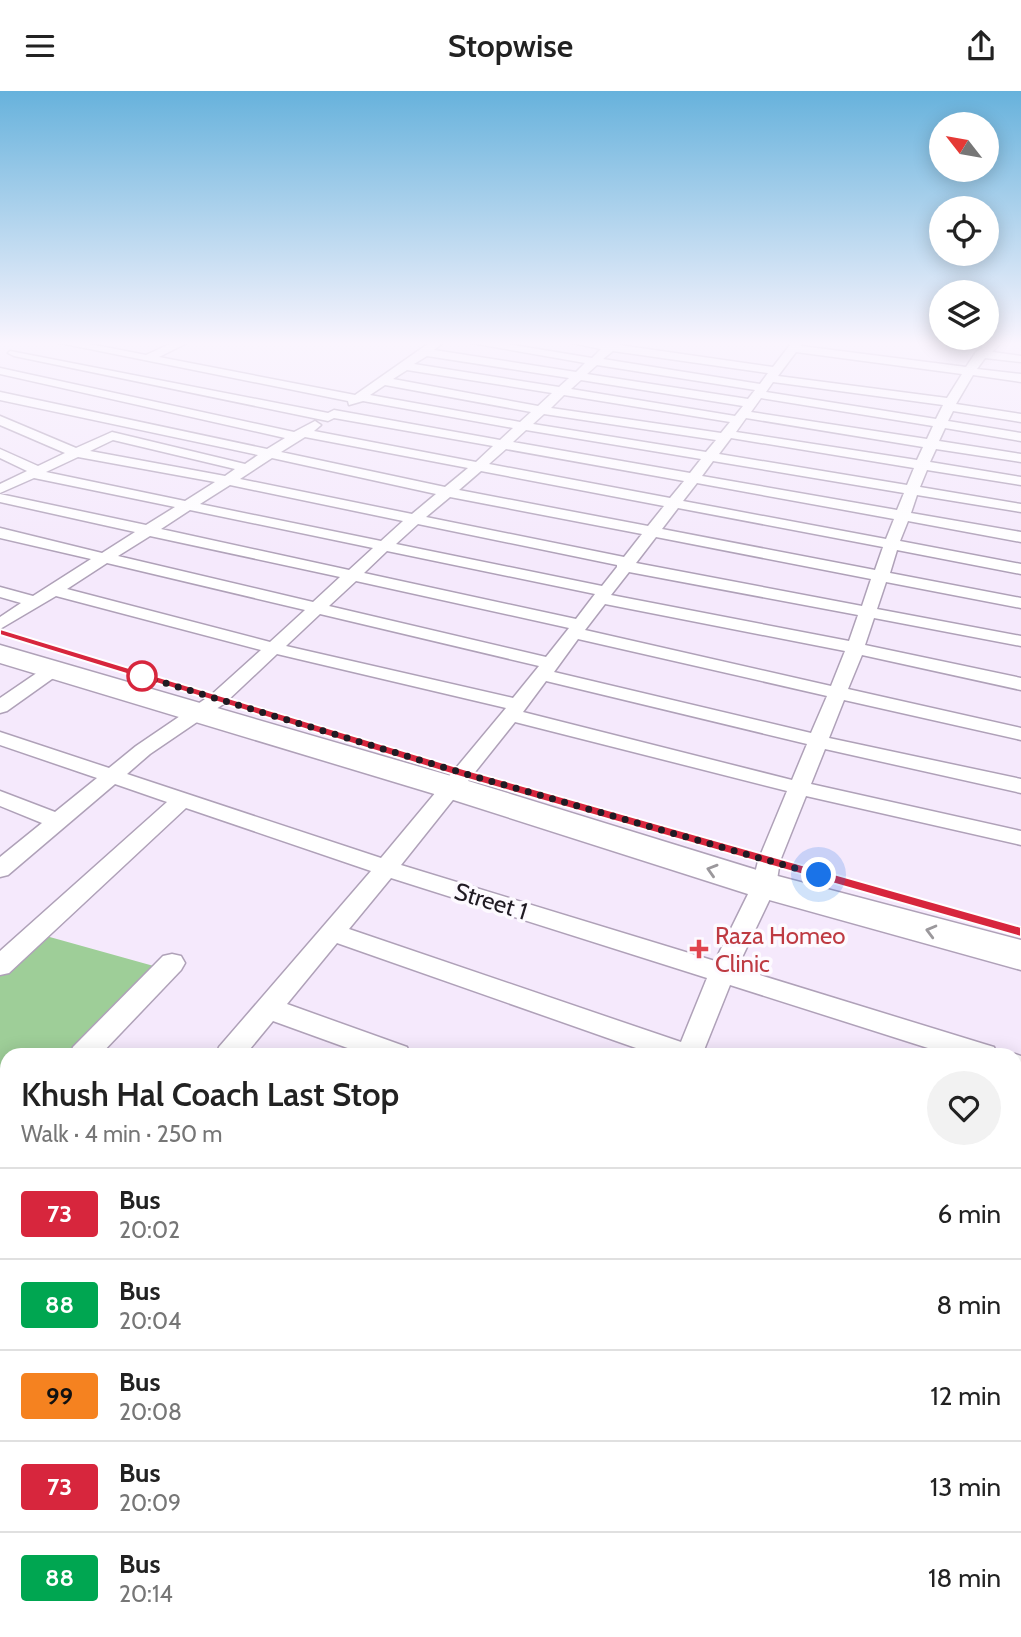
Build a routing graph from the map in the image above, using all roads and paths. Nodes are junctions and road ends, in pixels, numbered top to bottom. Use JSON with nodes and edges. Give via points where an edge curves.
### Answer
{"nodes":[{"id":1,"x":78,"y":413,"type":"edge"},
{"id":2,"x":194,"y":413,"type":"edge"},
{"id":3,"x":321,"y":413,"type":"edge"},
{"id":4,"x":334,"y":413,"type":"edge"},
{"id":5,"x":445,"y":413,"type":"edge"},
{"id":6,"x":538,"y":413,"type":"edge"},
{"id":7,"x":564,"y":413,"type":"edge"},
{"id":8,"x":742,"y":413,"type":"edge"},
{"id":9,"x":865,"y":413,"type":"edge"},
{"id":10,"x":909,"y":413,"type":"edge"},
{"id":11,"x":947,"y":413,"type":"edge"},
{"id":12,"x":331,"y":415,"type":"junction"},
{"id":13,"x":0,"y":420,"type":"edge"},
{"id":14,"x":941,"y":423,"type":"junction"},
{"id":15,"x":523,"y":427,"type":"junction"},
{"id":16,"x":300,"y":435,"type":"junction"},
{"id":17,"x":725,"y":436,"type":"junction"},
{"id":18,"x":1021,"y":437,"type":"edge"},
{"id":19,"x":932,"y":443,"type":"junction"},
{"id":20,"x":502,"y":446,"type":"junction"},
{"id":21,"x":0,"y":453,"type":"edge"},
{"id":22,"x":76,"y":453,"type":"junction"},
{"id":23,"x":267,"y":455,"type":"junction"},
{"id":24,"x":711,"y":455,"type":"junction"},
{"id":25,"x":1021,"y":458,"type":"edge"},
{"id":26,"x":923,"y":464,"type":"junction"},
{"id":27,"x":246,"y":468,"type":"junction"},
{"id":28,"x":477,"y":468,"type":"junction"},
{"id":29,"x":36,"y":472,"type":"junction"},
{"id":30,"x":694,"y":478,"type":"junction"},
{"id":31,"x":226,"y":480,"type":"junction"},
{"id":32,"x":1021,"y":481,"type":"edge"},
{"id":33,"x":0,"y":489,"type":"edge"},
{"id":34,"x":912,"y":489,"type":"junction"},
{"id":35,"x":447,"y":492,"type":"junction"},
{"id":36,"x":0,"y":498,"type":"edge"},
{"id":37,"x":675,"y":505,"type":"junction"},
{"id":38,"x":186,"y":506,"type":"junction"},
{"id":39,"x":1021,"y":508,"type":"edge"},
{"id":40,"x":903,"y":515,"type":"junction"},
{"id":41,"x":414,"y":519,"type":"junction"},
{"id":42,"x":147,"y":530,"type":"junction"},
{"id":43,"x":650,"y":532,"type":"junction"},
{"id":44,"x":0,"y":533,"type":"edge"},
{"id":45,"x":1021,"y":537,"type":"edge"},
{"id":46,"x":386,"y":545,"type":"junction"},
{"id":47,"x":892,"y":545,"type":"junction"},
{"id":48,"x":106,"y":557,"type":"junction"},
{"id":49,"x":625,"y":564,"type":"junction"},
{"id":50,"x":1021,"y":569,"type":"edge"},
{"id":51,"x":881,"y":575,"type":"junction"},
{"id":52,"x":352,"y":576,"type":"junction"},
{"id":53,"x":53,"y":590,"type":"junction"},
{"id":54,"x":0,"y":592,"type":"edge"},
{"id":55,"x":602,"y":595,"type":"junction"},
{"id":56,"x":35,"y":602,"type":"junction"},
{"id":57,"x":1021,"y":603,"type":"edge"},
{"id":58,"x":316,"y":609,"type":"junction"},
{"id":59,"x":868,"y":611,"type":"junction"},
{"id":60,"x":0,"y":624,"type":"edge"},
{"id":61,"x":576,"y":629,"type":"junction"},
{"id":62,"x":0,"y":633,"type":"edge"},
{"id":63,"x":1021,"y":641,"type":"edge"},
{"id":64,"x":274,"y":648,"type":"junction"},
{"id":65,"x":855,"y":648,"type":"junction"},
{"id":66,"x":0,"y":654,"type":"edge"},
{"id":67,"x":545,"y":669,"type":"junction"},
{"id":68,"x":53,"y":670,"type":"junction"},
{"id":69,"x":1021,"y":684,"type":"edge"},
{"id":70,"x":837,"y":694,"type":"junction"},
{"id":71,"x":206,"y":706,"type":"junction"},
{"id":72,"x":0,"y":707,"type":"edge"},
{"id":73,"x":514,"y":710,"type":"junction"},
{"id":74,"x":1021,"y":734,"type":"edge"},
{"id":75,"x":0,"y":737,"type":"edge"},
{"id":76,"x":818,"y":741,"type":"junction"},
{"id":77,"x":111,"y":777,"type":"junction"},
{"id":78,"x":459,"y":781,"type":"junction"},
{"id":79,"x":1021,"y":786,"type":"edge"},
{"id":80,"x":799,"y":787,"type":"junction"},
{"id":81,"x":0,"y":798,"type":"edge"},
{"id":82,"x":182,"y":800,"type":"junction"},
{"id":83,"x":57,"y":821,"type":"junction"},
{"id":84,"x":1021,"y":838,"type":"edge"},
{"id":85,"x":386,"y":868,"type":"junction"},
{"id":86,"x":0,"y":869,"type":"edge"},
{"id":87,"x":766,"y":874,"type":"junction"},
{"id":88,"x":332,"y":932,"type":"junction"},
{"id":89,"x":1021,"y":932,"type":"edge"},
{"id":90,"x":1021,"y":955,"type":"edge"},
{"id":91,"x":172,"y":963,"type":"dead end"},
{"id":92,"x":0,"y":966,"type":"edge"},
{"id":93,"x":723,"y":973,"type":"junction"},
{"id":94,"x":268,"y":1008,"type":"junction"},
{"id":95,"x":90,"y":1048,"type":"edge"},
{"id":96,"x":235,"y":1048,"type":"edge"},
{"id":97,"x":378,"y":1048,"type":"edge"},
{"id":98,"x":668,"y":1048,"type":"edge"},
{"id":99,"x":691,"y":1048,"type":"edge"},
{"id":100,"x":962,"y":1048,"type":"edge"}],
"edges":[{"from":1,"to":23,"type":"street"},
{"from":2,"to":16,"type":"street"},
{"from":3,"to":12,"type":"street"},
{"from":4,"to":12,"type":"street"},
{"from":5,"to":15,"type":"street"},
{"from":6,"to":15,"type":"street"},
{"from":7,"to":17,"type":"street"},
{"from":8,"to":17,"type":"street"},
{"from":9,"to":19,"type":"street"},
{"from":10,"to":14,"type":"street"},
{"from":11,"to":14,"type":"street"},
{"from":12,"to":16,"type":"street"},
{"from":12,"to":20,"type":"street"},
{"from":13,"to":22,"type":"street"},
{"from":14,"to":18,"type":"street"},
{"from":14,"to":19,"type":"street"},
{"from":15,"to":20,"type":"street"},
{"from":15,"to":24,"type":"street"},
{"from":16,"to":23,"type":"street"},
{"from":16,"to":28,"type":"street"},
{"from":17,"to":24,"type":"street"},
{"from":17,"to":26,"type":"street"},
{"from":19,"to":25,"type":"street"},
{"from":19,"to":26,"type":"street"},
{"from":20,"to":28,"type":"street"},
{"from":20,"to":30,"type":"street"},
{"from":21,"to":29,"type":"street"},
{"from":22,"to":27,"type":"street","via":[[112,436]]},
{"from":22,"to":29,"type":"street"},
{"from":22,"to":31,"type":"street"},
{"from":23,"to":27,"type":"street"},
{"from":23,"to":35,"type":"street"},
{"from":24,"to":30,"type":"street"},
{"from":24,"to":34,"type":"street"},
{"from":26,"to":32,"type":"street"},
{"from":26,"to":34,"type":"street"},
{"from":27,"to":31,"type":"street"},
{"from":28,"to":35,"type":"street"},
{"from":28,"to":37,"type":"street"},
{"from":29,"to":33,"type":"street"},
{"from":29,"to":38,"type":"street"},
{"from":30,"to":37,"type":"street"},
{"from":30,"to":40,"type":"street"},
{"from":31,"to":38,"type":"street"},
{"from":31,"to":41,"type":"street"},
{"from":34,"to":39,"type":"street"},
{"from":34,"to":40,"type":"street"},
{"from":35,"to":41,"type":"street"},
{"from":35,"to":43,"type":"street"},
{"from":36,"to":42,"type":"street"},
{"from":37,"to":43,"type":"street"},
{"from":37,"to":47,"type":"street"},
{"from":38,"to":42,"type":"street"},
{"from":38,"to":46,"type":"street"},
{"from":40,"to":45,"type":"street"},
{"from":40,"to":47,"type":"street"},
{"from":41,"to":46,"type":"street"},
{"from":41,"to":49,"type":"street"},
{"from":42,"to":48,"type":"street"},
{"from":42,"to":52,"type":"street"},
{"from":43,"to":49,"type":"street"},
{"from":43,"to":51,"type":"street"},
{"from":44,"to":48,"type":"street"},
{"from":46,"to":52,"type":"street"},
{"from":46,"to":55,"type":"street"},
{"from":47,"to":50,"type":"street"},
{"from":47,"to":51,"type":"street"},
{"from":48,"to":53,"type":"street"},
{"from":48,"to":58,"type":"street"},
{"from":49,"to":55,"type":"street"},
{"from":49,"to":59,"type":"street"},
{"from":51,"to":57,"type":"street"},
{"from":51,"to":59,"type":"street"},
{"from":52,"to":58,"type":"street"},
{"from":52,"to":61,"type":"street"},
{"from":53,"to":56,"type":"street"},
{"from":53,"to":64,"type":"street"},
{"from":54,"to":56,"type":"street"},
{"from":55,"to":61,"type":"street"},
{"from":55,"to":65,"type":"street"},
{"from":56,"to":60,"type":"street"},
{"from":58,"to":64,"type":"street"},
{"from":58,"to":67,"type":"street"},
{"from":59,"to":63,"type":"street"},
{"from":59,"to":65,"type":"street"},
{"from":61,"to":67,"type":"street"},
{"from":61,"to":70,"type":"street"},
{"from":62,"to":71,"type":"main road"},
{"from":64,"to":71,"type":"street"},
{"from":64,"to":73,"type":"street"},
{"from":65,"to":69,"type":"street"},
{"from":65,"to":70,"type":"street"},
{"from":66,"to":68,"type":"main road"},
{"from":67,"to":73,"type":"street"},
{"from":67,"to":76,"type":"street"},
{"from":68,"to":71,"type":"main road"},
{"from":68,"to":72,"type":"street"},
{"from":70,"to":74,"type":"street"},
{"from":70,"to":76,"type":"street"},
{"from":71,"to":77,"type":"street"},
{"from":71,"to":78,"type":"main road"},
{"from":73,"to":78,"type":"street"},
{"from":73,"to":80,"type":"street"},
{"from":75,"to":77,"type":"street","name":"Street 1"},
{"from":76,"to":79,"type":"street"},
{"from":76,"to":80,"type":"street"},
{"from":77,"to":82,"type":"street","name":"Street 1"},
{"from":77,"to":83,"type":"street"},
{"from":78,"to":85,"type":"street"},
{"from":78,"to":87,"type":"main road"},
{"from":80,"to":84,"type":"street"},
{"from":80,"to":87,"type":"street"},
{"from":81,"to":83,"type":"street"},
{"from":82,"to":85,"type":"street","name":"Street 1"},
{"from":82,"to":92,"type":"street"},
{"from":83,"to":86,"type":"street"},
{"from":85,"to":88,"type":"street"},
{"from":85,"to":93,"type":"street","name":"Street 1"},
{"from":87,"to":89,"type":"main road"},
{"from":90,"to":87,"type":"main road","one_way":true},
{"from":87,"to":93,"type":"street"},
{"from":88,"to":94,"type":"street"},
{"from":88,"to":98,"type":"street"},
{"from":91,"to":95,"type":"street"},
{"from":93,"to":99,"type":"street"},
{"from":93,"to":100,"type":"street","name":"Street 1"},
{"from":94,"to":96,"type":"street"},
{"from":94,"to":97,"type":"street"}]}
